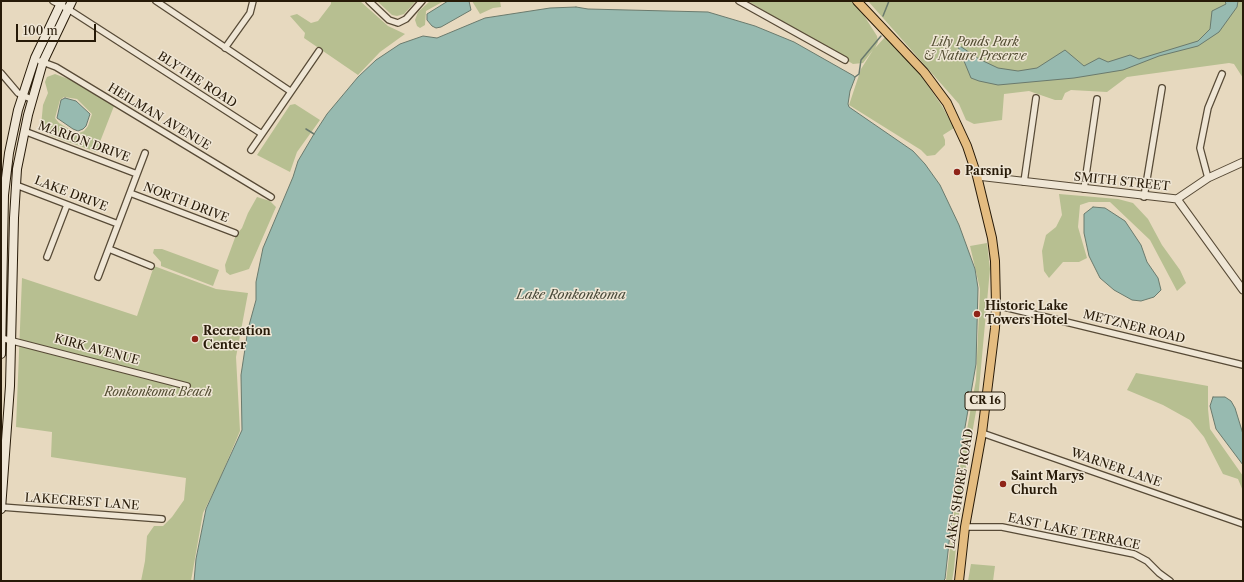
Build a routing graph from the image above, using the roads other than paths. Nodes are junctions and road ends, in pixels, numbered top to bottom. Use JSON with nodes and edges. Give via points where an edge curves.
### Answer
{"nodes":[{"id":1,"x":72,"y":1,"type":"edge"},
{"id":2,"x":156,"y":1,"type":"edge"},
{"id":3,"x":253,"y":1,"type":"edge"},
{"id":4,"x":369,"y":1,"type":"edge"},
{"id":5,"x":422,"y":1,"type":"edge"},
{"id":6,"x":739,"y":1,"type":"edge"},
{"id":7,"x":857,"y":1,"type":"edge"},
{"id":8,"x":58,"y":2,"type":"edge"},
{"id":9,"x":68,"y":9,"type":"junction"},
{"id":10,"x":225,"y":48,"type":"junction"},
{"id":11,"x":319,"y":51,"type":"dead end"},
{"id":12,"x":35,"y":58,"type":"junction"},
{"id":13,"x":844,"y":60,"type":"dead end"},
{"id":14,"x":43,"y":62,"type":"junction"},
{"id":15,"x":1,"y":73,"type":"edge"},
{"id":16,"x":1222,"y":74,"type":"dead end"},
{"id":17,"x":1162,"y":88,"type":"dead end"},
{"id":18,"x":290,"y":91,"type":"junction"},
{"id":19,"x":22,"y":95,"type":"junction"},
{"id":20,"x":1036,"y":98,"type":"dead end"},
{"id":21,"x":32,"y":99,"type":"junction"},
{"id":22,"x":1096,"y":99,"type":"dead end"},
{"id":23,"x":24,"y":132,"type":"junction"},
{"id":24,"x":262,"y":134,"type":"junction"},
{"id":25,"x":252,"y":150,"type":"dead end"},
{"id":26,"x":145,"y":153,"type":"dead end"},
{"id":27,"x":8,"y":158,"type":"junction"},
{"id":28,"x":1243,"y":162,"type":"edge"},
{"id":29,"x":1,"y":166,"type":"edge"},
{"id":30,"x":137,"y":174,"type":"junction"},
{"id":31,"x":977,"y":176,"type":"junction"},
{"id":32,"x":1208,"y":178,"type":"junction"},
{"id":33,"x":3,"y":180,"type":"edge"},
{"id":34,"x":1024,"y":182,"type":"junction"},
{"id":35,"x":16,"y":185,"type":"junction"},
{"id":36,"x":1084,"y":189,"type":"junction"},
{"id":37,"x":130,"y":193,"type":"junction"},
{"id":38,"x":271,"y":197,"type":"dead end"},
{"id":39,"x":1144,"y":197,"type":"junction"},
{"id":40,"x":1177,"y":199,"type":"junction"},
{"id":41,"x":67,"y":205,"type":"junction"},
{"id":42,"x":118,"y":224,"type":"junction"},
{"id":43,"x":235,"y":233,"type":"dead end"},
{"id":44,"x":109,"y":249,"type":"junction"},
{"id":45,"x":47,"y":257,"type":"dead end"},
{"id":46,"x":151,"y":266,"type":"dead end"},
{"id":47,"x":98,"y":277,"type":"dead end"},
{"id":48,"x":1242,"y":287,"type":"edge"},
{"id":49,"x":996,"y":305,"type":"junction"},
{"id":50,"x":1,"y":338,"type":"edge"},
{"id":51,"x":12,"y":340,"type":"junction"},
{"id":52,"x":1,"y":354,"type":"edge"},
{"id":53,"x":1243,"y":364,"type":"edge"},
{"id":54,"x":187,"y":386,"type":"dead end"},
{"id":55,"x":982,"y":433,"type":"junction"},
{"id":56,"x":1,"y":507,"type":"edge"},
{"id":57,"x":162,"y":519,"type":"dead end"},
{"id":58,"x":1243,"y":524,"type":"edge"},
{"id":59,"x":965,"y":527,"type":"junction"},
{"id":60,"x":959,"y":581,"type":"edge"},
{"id":61,"x":1170,"y":581,"type":"edge"}],
"edges":[{"from":1,"to":9,"type":"main road"},
{"from":2,"to":10,"type":"street"},
{"from":3,"to":10,"type":"street","via":[[250,13]]},
{"from":4,"to":5,"type":"street","via":[[389,20],[398,23],[406,19]]},
{"from":6,"to":13,"type":"street"},
{"from":7,"to":31,"type":"main road","number":"CR 16","via":[[924,72],[947,103],[967,146]]},
{"from":8,"to":9,"type":"street","name":"BLYTHE ROAD"},
{"from":8,"to":12,"type":"main road"},
{"from":9,"to":14,"type":"main road"},
{"from":9,"to":24,"type":"street","name":"BLYTHE ROAD"},
{"from":10,"to":18,"type":"street"},
{"from":11,"to":18,"type":"street"},
{"from":12,"to":14,"type":"street","name":"HEILMAN AVENUE"},
{"from":12,"to":19,"type":"main road"},
{"from":14,"to":21,"type":"main road"},
{"from":14,"to":38,"type":"street","name":"HEILMAN AVENUE","via":[[56,67]]},
{"from":15,"to":19,"type":"street"},
{"from":16,"to":32,"type":"street","via":[[1208,108],[1200,148]]},
{"from":17,"to":39,"type":"street"},
{"from":18,"to":24,"type":"street"},
{"from":19,"to":21,"type":"street"},
{"from":19,"to":27,"type":"main road"},
{"from":20,"to":34,"type":"street"},
{"from":21,"to":23,"type":"main road"},
{"from":22,"to":36,"type":"street"},
{"from":23,"to":30,"type":"street","name":"MARION DRIVE"},
{"from":23,"to":35,"type":"main road"},
{"from":24,"to":25,"type":"street"},
{"from":26,"to":30,"type":"street"},
{"from":27,"to":29,"type":"main road"},
{"from":27,"to":33,"type":"main road"},
{"from":28,"to":32,"type":"street"},
{"from":30,"to":37,"type":"street"},
{"from":31,"to":34,"type":"street","name":"SMITH STREET"},
{"from":31,"to":49,"type":"main road","number":"CR 16","via":[[992,238]]},
{"from":32,"to":40,"type":"street"},
{"from":33,"to":35,"type":"main road"},
{"from":33,"to":50,"type":"main road"},
{"from":34,"to":36,"type":"street","name":"SMITH STREET"},
{"from":35,"to":41,"type":"street","name":"LAKE DRIVE"},
{"from":35,"to":51,"type":"main road"},
{"from":36,"to":39,"type":"street","name":"SMITH STREET"},
{"from":37,"to":42,"type":"street"},
{"from":37,"to":43,"type":"street","name":"NORTH DRIVE"},
{"from":39,"to":40,"type":"street","name":"SMITH STREET"},
{"from":40,"to":48,"type":"street","name":"SMITH STREET"},
{"from":41,"to":42,"type":"street","name":"LAKE DRIVE"},
{"from":41,"to":45,"type":"street"},
{"from":42,"to":44,"type":"street"},
{"from":44,"to":46,"type":"street"},
{"from":44,"to":47,"type":"street"},
{"from":49,"to":53,"type":"street","name":"METZNER ROAD"},
{"from":49,"to":55,"type":"main road","name":"LAKE SHORE ROAD","number":"CR 16"},
{"from":50,"to":51,"type":"street","name":"KIRK AVENUE"},
{"from":50,"to":52,"type":"main road"},
{"from":51,"to":54,"type":"street","name":"KIRK AVENUE"},
{"from":51,"to":56,"type":"main road"},
{"from":55,"to":58,"type":"street","name":"WARNER LANE"},
{"from":55,"to":59,"type":"main road","name":"LAKE SHORE ROAD","number":"CR 16"},
{"from":56,"to":57,"type":"street","name":"LAKECREST LANE"},
{"from":59,"to":60,"type":"main road","name":"LAKE SHORE ROAD","number":"CR 16"},
{"from":59,"to":61,"type":"street","name":"EAST LAKE TERRACE","via":[[1002,527],[1134,554],[1143,558]]}]}
